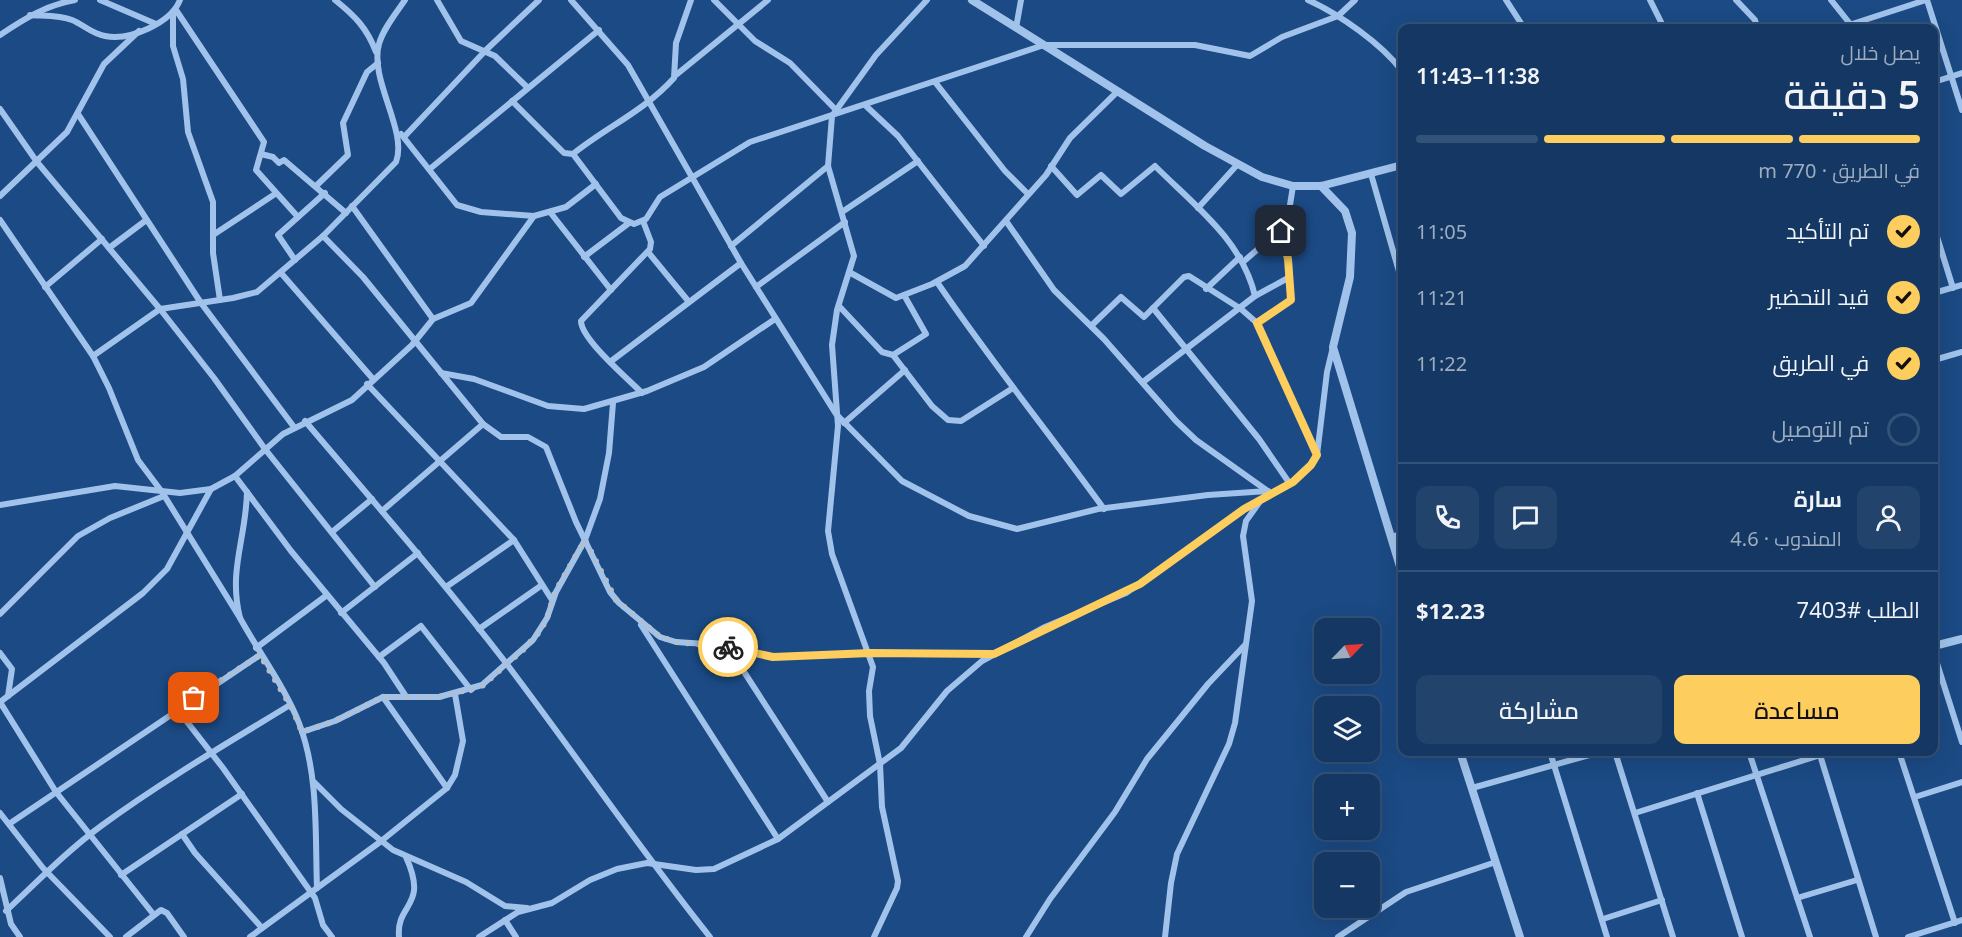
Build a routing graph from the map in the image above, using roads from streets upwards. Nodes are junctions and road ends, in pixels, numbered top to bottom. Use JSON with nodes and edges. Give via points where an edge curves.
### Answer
{"nodes":[{"id":1,"x":75,"y":0,"type":"edge"},
{"id":2,"x":100,"y":0,"type":"edge"},
{"id":3,"x":335,"y":0,"type":"edge"},
{"id":4,"x":405,"y":0,"type":"edge"},
{"id":5,"x":437,"y":0,"type":"edge"},
{"id":6,"x":539,"y":0,"type":"edge"},
{"id":7,"x":571,"y":0,"type":"edge"},
{"id":8,"x":691,"y":0,"type":"edge"},
{"id":9,"x":714,"y":0,"type":"edge"},
{"id":10,"x":768,"y":0,"type":"edge"},
{"id":11,"x":927,"y":0,"type":"edge"},
{"id":12,"x":972,"y":0,"type":"edge"},
{"id":13,"x":1021,"y":0,"type":"edge"},
{"id":14,"x":1308,"y":0,"type":"edge"},
{"id":15,"x":1355,"y":0,"type":"edge"},
{"id":16,"x":1506,"y":0,"type":"edge"},
{"id":17,"x":1650,"y":0,"type":"edge"},
{"id":18,"x":1736,"y":0,"type":"edge"},
{"id":19,"x":1831,"y":0,"type":"edge"},
{"id":20,"x":1927,"y":0,"type":"edge"},
{"id":21,"x":63,"y":1,"type":"edge"},
{"id":22,"x":179,"y":1,"type":"edge"},
{"id":23,"x":53,"y":2,"type":"edge"},
{"id":24,"x":174,"y":12,"type":"junction"},
{"id":25,"x":30,"y":15,"type":"junction"},
{"id":26,"x":1338,"y":16,"type":"junction"},
{"id":27,"x":156,"y":24,"type":"junction"},
{"id":28,"x":738,"y":24,"type":"junction"},
{"id":29,"x":1521,"y":24,"type":"edge"},
{"id":30,"x":1662,"y":24,"type":"edge"},
{"id":31,"x":1756,"y":24,"type":"edge"},
{"id":32,"x":1850,"y":24,"type":"edge"},
{"id":33,"x":1854,"y":24,"type":"edge"},
{"id":34,"x":1935,"y":24,"type":"edge"},
{"id":35,"x":1016,"y":28,"type":"junction"},
{"id":36,"x":599,"y":30,"type":"junction"},
{"id":37,"x":139,"y":31,"type":"junction"},
{"id":38,"x":1938,"y":33,"type":"edge"},
{"id":39,"x":0,"y":35,"type":"edge"},
{"id":40,"x":1044,"y":45,"type":"junction"},
{"id":41,"x":486,"y":50,"type":"junction"},
{"id":42,"x":377,"y":54,"type":"junction"},
{"id":43,"x":378,"y":63,"type":"junction"},
{"id":44,"x":1398,"y":66,"type":"edge"},
{"id":45,"x":1962,"y":73,"type":"edge"},
{"id":46,"x":676,"y":75,"type":"junction"},
{"id":47,"x":1952,"y":76,"type":"junction"},
{"id":48,"x":1938,"y":81,"type":"edge"},
{"id":49,"x":935,"y":82,"type":"junction"},
{"id":50,"x":528,"y":88,"type":"junction"},
{"id":51,"x":1118,"y":91,"type":"junction"},
{"id":52,"x":512,"y":101,"type":"junction"},
{"id":53,"x":648,"y":103,"type":"junction"},
{"id":54,"x":865,"y":105,"type":"junction"},
{"id":55,"x":0,"y":109,"type":"edge"},
{"id":56,"x":1962,"y":110,"type":"edge"},
{"id":57,"x":834,"y":113,"type":"junction"},
{"id":58,"x":78,"y":114,"type":"junction"},
{"id":59,"x":395,"y":127,"type":"junction"},
{"id":60,"x":404,"y":137,"type":"junction"},
{"id":61,"x":261,"y":154,"type":"junction"},
{"id":62,"x":573,"y":154,"type":"junction"},
{"id":63,"x":918,"y":160,"type":"junction"},
{"id":64,"x":37,"y":162,"type":"junction"},
{"id":65,"x":1237,"y":165,"type":"junction"},
{"id":66,"x":828,"y":166,"type":"junction"},
{"id":67,"x":1051,"y":166,"type":"junction"},
{"id":68,"x":1398,"y":166,"type":"edge"},
{"id":69,"x":431,"y":168,"type":"junction"},
{"id":70,"x":1371,"y":174,"type":"junction"},
{"id":71,"x":693,"y":177,"type":"junction"},
{"id":72,"x":596,"y":184,"type":"junction"},
{"id":73,"x":316,"y":186,"type":"junction"},
{"id":74,"x":1293,"y":186,"type":"junction"},
{"id":75,"x":1321,"y":186,"type":"junction"},
{"id":76,"x":325,"y":193,"type":"junction"},
{"id":77,"x":275,"y":194,"type":"junction"},
{"id":78,"x":1028,"y":194,"type":"junction"},
{"id":79,"x":0,"y":196,"type":"edge"},
{"id":80,"x":352,"y":207,"type":"junction"},
{"id":81,"x":1198,"y":208,"type":"junction"},
{"id":82,"x":550,"y":212,"type":"junction"},
{"id":83,"x":842,"y":212,"type":"junction"},
{"id":84,"x":346,"y":213,"type":"junction"},
{"id":85,"x":534,"y":216,"type":"junction"},
{"id":86,"x":298,"y":217,"type":"junction"},
{"id":87,"x":0,"y":220,"type":"edge"},
{"id":88,"x":145,"y":220,"type":"junction"},
{"id":89,"x":643,"y":221,"type":"junction"},
{"id":90,"x":1006,"y":221,"type":"junction"},
{"id":91,"x":845,"y":222,"type":"junction"},
{"id":92,"x":629,"y":223,"type":"junction"},
{"id":93,"x":1281,"y":231,"type":"junction"},
{"id":94,"x":213,"y":235,"type":"junction"},
{"id":95,"x":323,"y":236,"type":"junction"},
{"id":96,"x":102,"y":239,"type":"junction"},
{"id":97,"x":1938,"y":240,"type":"edge"},
{"id":98,"x":731,"y":246,"type":"junction"},
{"id":99,"x":984,"y":246,"type":"junction"},
{"id":100,"x":109,"y":248,"type":"junction"},
{"id":101,"x":648,"y":252,"type":"junction"},
{"id":102,"x":584,"y":256,"type":"junction"},
{"id":103,"x":295,"y":260,"type":"junction"},
{"id":104,"x":1242,"y":260,"type":"junction"},
{"id":105,"x":741,"y":263,"type":"junction"},
{"id":106,"x":1398,"y":268,"type":"edge"},
{"id":107,"x":849,"y":272,"type":"junction"},
{"id":108,"x":280,"y":273,"type":"junction"},
{"id":109,"x":1288,"y":278,"type":"junction"},
{"id":110,"x":937,"y":282,"type":"junction"},
{"id":111,"x":1962,"y":285,"type":"edge"},
{"id":112,"x":45,"y":287,"type":"junction"},
{"id":113,"x":756,"y":287,"type":"junction"},
{"id":114,"x":1953,"y":288,"type":"junction"},
{"id":115,"x":1206,"y":289,"type":"junction"},
{"id":116,"x":611,"y":290,"type":"junction"},
{"id":117,"x":1938,"y":293,"type":"edge"},
{"id":118,"x":904,"y":295,"type":"junction"},
{"id":119,"x":1255,"y":296,"type":"junction"},
{"id":120,"x":220,"y":300,"type":"junction"},
{"id":121,"x":689,"y":302,"type":"junction"},
{"id":122,"x":201,"y":303,"type":"junction"},
{"id":123,"x":839,"y":306,"type":"junction"},
{"id":124,"x":1153,"y":308,"type":"junction"},
{"id":125,"x":160,"y":309,"type":"junction"},
{"id":126,"x":1241,"y":309,"type":"junction"},
{"id":127,"x":432,"y":319,"type":"junction"},
{"id":128,"x":775,"y":319,"type":"junction"},
{"id":129,"x":1257,"y":323,"type":"junction"},
{"id":130,"x":1091,"y":326,"type":"junction"},
{"id":131,"x":415,"y":342,"type":"junction"},
{"id":132,"x":1333,"y":347,"type":"junction"},
{"id":133,"x":1188,"y":349,"type":"junction"},
{"id":134,"x":1962,"y":352,"type":"edge"},
{"id":135,"x":894,"y":355,"type":"junction"},
{"id":136,"x":93,"y":356,"type":"junction"},
{"id":137,"x":1938,"y":359,"type":"edge"},
{"id":138,"x":610,"y":362,"type":"junction"},
{"id":139,"x":905,"y":370,"type":"junction"},
{"id":140,"x":441,"y":373,"type":"junction"},
{"id":141,"x":370,"y":381,"type":"junction"},
{"id":142,"x":1143,"y":382,"type":"junction"},
{"id":143,"x":1013,"y":388,"type":"junction"},
{"id":144,"x":642,"y":393,"type":"junction"},
{"id":145,"x":613,"y":403,"type":"junction"},
{"id":146,"x":836,"y":414,"type":"junction"},
{"id":147,"x":305,"y":421,"type":"junction"},
{"id":148,"x":844,"y":423,"type":"junction"},
{"id":149,"x":483,"y":424,"type":"junction"},
{"id":150,"x":294,"y":427,"type":"junction"},
{"id":151,"x":265,"y":449,"type":"junction"},
{"id":152,"x":1317,"y":455,"type":"junction"},
{"id":153,"x":438,"y":461,"type":"junction"},
{"id":154,"x":235,"y":476,"type":"junction"},
{"id":155,"x":1290,"y":484,"type":"junction"},
{"id":156,"x":211,"y":489,"type":"junction"},
{"id":157,"x":247,"y":492,"type":"junction"},
{"id":158,"x":1270,"y":493,"type":"junction"},
{"id":159,"x":163,"y":494,"type":"junction"},
{"id":160,"x":372,"y":499,"type":"junction"},
{"id":161,"x":1261,"y":500,"type":"junction"},
{"id":162,"x":0,"y":505,"type":"edge"},
{"id":163,"x":1104,"y":508,"type":"junction"},
{"id":164,"x":382,"y":511,"type":"junction"},
{"id":165,"x":186,"y":532,"type":"junction"},
{"id":166,"x":332,"y":532,"type":"junction"},
{"id":167,"x":1398,"y":535,"type":"edge"},
{"id":168,"x":1391,"y":537,"type":"junction"},
{"id":169,"x":514,"y":540,"type":"junction"},
{"id":170,"x":585,"y":540,"type":"junction"},
{"id":171,"x":418,"y":553,"type":"junction"},
{"id":172,"x":1398,"y":560,"type":"edge"},
{"id":173,"x":542,"y":585,"type":"junction"},
{"id":174,"x":375,"y":586,"type":"junction"},
{"id":175,"x":446,"y":587,"type":"junction"},
{"id":176,"x":327,"y":596,"type":"junction"},
{"id":177,"x":552,"y":600,"type":"junction"},
{"id":178,"x":341,"y":613,"type":"junction"},
{"id":179,"x":0,"y":614,"type":"edge"},
{"id":180,"x":240,"y":618,"type":"junction"},
{"id":181,"x":639,"y":620,"type":"junction"},
{"id":182,"x":478,"y":629,"type":"junction"},
{"id":183,"x":1962,"y":639,"type":"edge"},
{"id":184,"x":1938,"y":644,"type":"edge"},
{"id":185,"x":1245,"y":645,"type":"junction"},
{"id":186,"x":728,"y":647,"type":"junction"},
{"id":187,"x":256,"y":648,"type":"junction"},
{"id":188,"x":0,"y":653,"type":"edge"},
{"id":189,"x":870,"y":653,"type":"junction"},
{"id":190,"x":994,"y":654,"type":"junction"},
{"id":191,"x":260,"y":655,"type":"junction"},
{"id":192,"x":379,"y":657,"type":"junction"},
{"id":193,"x":506,"y":664,"type":"junction"},
{"id":194,"x":1938,"y":666,"type":"edge"},
{"id":195,"x":471,"y":690,"type":"junction"},
{"id":196,"x":455,"y":694,"type":"junction"},
{"id":197,"x":405,"y":695,"type":"junction"},
{"id":198,"x":8,"y":696,"type":"junction"},
{"id":199,"x":383,"y":697,"type":"junction"},
{"id":200,"x":0,"y":702,"type":"edge"},
{"id":201,"x":290,"y":705,"type":"junction"},
{"id":202,"x":1962,"y":708,"type":"edge"},
{"id":203,"x":177,"y":709,"type":"junction"},
{"id":204,"x":1952,"y":710,"type":"junction"},
{"id":205,"x":302,"y":732,"type":"junction"},
{"id":206,"x":1962,"y":742,"type":"edge"},
{"id":207,"x":210,"y":754,"type":"junction"},
{"id":208,"x":1461,"y":756,"type":"edge"},
{"id":209,"x":1551,"y":756,"type":"edge"},
{"id":210,"x":1586,"y":756,"type":"edge"},
{"id":211,"x":1616,"y":756,"type":"edge"},
{"id":212,"x":1750,"y":756,"type":"edge"},
{"id":213,"x":1817,"y":756,"type":"edge"},
{"id":214,"x":1820,"y":756,"type":"edge"},
{"id":215,"x":1900,"y":756,"type":"edge"},
{"id":216,"x":880,"y":764,"type":"junction"},
{"id":217,"x":1554,"y":765,"type":"junction"},
{"id":218,"x":1756,"y":774,"type":"junction"},
{"id":219,"x":313,"y":781,"type":"junction"},
{"id":220,"x":1962,"y":782,"type":"edge"},
{"id":221,"x":447,"y":788,"type":"junction"},
{"id":222,"x":1472,"y":788,"type":"junction"},
{"id":223,"x":56,"y":792,"type":"junction"},
{"id":224,"x":1697,"y":793,"type":"junction"},
{"id":225,"x":242,"y":794,"type":"junction"},
{"id":226,"x":1915,"y":797,"type":"junction"},
{"id":227,"x":828,"y":802,"type":"junction"},
{"id":228,"x":0,"y":813,"type":"edge"},
{"id":229,"x":1635,"y":813,"type":"junction"},
{"id":230,"x":9,"y":824,"type":"junction"},
{"id":231,"x":182,"y":834,"type":"junction"},
{"id":232,"x":90,"y":835,"type":"junction"},
{"id":233,"x":778,"y":839,"type":"junction"},
{"id":234,"x":381,"y":842,"type":"junction"},
{"id":235,"x":406,"y":857,"type":"junction"},
{"id":236,"x":1496,"y":862,"type":"junction"},
{"id":237,"x":651,"y":863,"type":"junction"},
{"id":238,"x":46,"y":872,"type":"junction"},
{"id":239,"x":121,"y":875,"type":"junction"},
{"id":240,"x":0,"y":878,"type":"edge"},
{"id":241,"x":1857,"y":880,"type":"junction"},
{"id":242,"x":317,"y":888,"type":"junction"},
{"id":243,"x":311,"y":892,"type":"junction"},
{"id":244,"x":1797,"y":898,"type":"junction"},
{"id":245,"x":1662,"y":900,"type":"junction"},
{"id":246,"x":530,"y":908,"type":"junction"},
{"id":247,"x":6,"y":911,"type":"junction"},
{"id":248,"x":154,"y":915,"type":"junction"},
{"id":249,"x":1603,"y":918,"type":"junction"},
{"id":250,"x":505,"y":920,"type":"junction"},
{"id":251,"x":1962,"y":920,"type":"edge"},
{"id":252,"x":1954,"y":923,"type":"junction"},
{"id":253,"x":262,"y":928,"type":"junction"},
{"id":254,"x":20,"y":937,"type":"edge"},
{"id":255,"x":110,"y":937,"type":"edge"},
{"id":256,"x":126,"y":937,"type":"edge"},
{"id":257,"x":184,"y":937,"type":"edge"},
{"id":258,"x":249,"y":937,"type":"edge"},
{"id":259,"x":332,"y":937,"type":"edge"},
{"id":260,"x":399,"y":937,"type":"edge"},
{"id":261,"x":479,"y":937,"type":"edge"},
{"id":262,"x":516,"y":937,"type":"edge"},
{"id":263,"x":710,"y":937,"type":"edge"},
{"id":264,"x":874,"y":937,"type":"edge"},
{"id":265,"x":1026,"y":937,"type":"edge"},
{"id":266,"x":1165,"y":937,"type":"edge"},
{"id":267,"x":1338,"y":937,"type":"edge"},
{"id":268,"x":1520,"y":937,"type":"edge"},
{"id":269,"x":1607,"y":937,"type":"edge"},
{"id":270,"x":1673,"y":937,"type":"edge"},
{"id":271,"x":1742,"y":937,"type":"edge"},
{"id":272,"x":1810,"y":937,"type":"edge"},
{"id":273,"x":1876,"y":937,"type":"edge"},
{"id":274,"x":1908,"y":937,"type":"edge"}],
"edges":[{"from":1,"to":21,"type":"street"},
{"from":2,"to":27,"type":"street"},
{"from":3,"to":42,"type":"street","via":[[368,31]]},
{"from":4,"to":42,"type":"street"},
{"from":5,"to":41,"type":"street","via":[[461,41]]},
{"from":6,"to":41,"type":"street"},
{"from":7,"to":36,"type":"street"},
{"from":8,"to":46,"type":"street","via":[[676,43]]},
{"from":9,"to":28,"type":"street"},
{"from":10,"to":28,"type":"street"},
{"from":11,"to":57,"type":"street","via":[[876,55]]},
{"from":12,"to":35,"type":"street"},
{"from":13,"to":35,"type":"street"},
{"from":14,"to":26,"type":"street"},
{"from":15,"to":26,"type":"street"},
{"from":16,"to":29,"type":"street"},
{"from":17,"to":30,"type":"street"},
{"from":18,"to":31,"type":"street"},
{"from":19,"to":32,"type":"street"},
{"from":20,"to":33,"type":"street"},
{"from":20,"to":34,"type":"street"},
{"from":21,"to":23,"type":"street"},
{"from":22,"to":24,"type":"street"},
{"from":23,"to":25,"type":"street"},
{"from":24,"to":27,"type":"street"},
{"from":24,"to":61,"type":"street","via":[[264,142]]},
{"from":24,"to":94,"type":"street","via":[[173,46],[183,79],[188,132],[213,202]]},
{"from":25,"to":37,"type":"street","via":[[71,20],[106,36]]},
{"from":25,"to":39,"type":"street"},
{"from":26,"to":40,"type":"street","via":[[1289,33],[1245,56],[1195,45]]},
{"from":26,"to":44,"type":"street"},
{"from":27,"to":37,"type":"street"},
{"from":28,"to":46,"type":"street"},
{"from":28,"to":57,"type":"street","via":[[755,41],[790,63]]},
{"from":35,"to":40,"type":"street"},
{"from":36,"to":50,"type":"street"},
{"from":36,"to":53,"type":"street","via":[[628,65]]},
{"from":37,"to":58,"type":"street","via":[[104,64]]},
{"from":38,"to":47,"type":"street"},
{"from":40,"to":49,"type":"street"},
{"from":40,"to":51,"type":"street"},
{"from":41,"to":50,"type":"street"},
{"from":41,"to":60,"type":"street"},
{"from":42,"to":43,"type":"street"},
{"from":43,"to":59,"type":"street"},
{"from":43,"to":73,"type":"street","via":[[367,72],[343,123],[348,155]]},
{"from":45,"to":47,"type":"street"},
{"from":46,"to":53,"type":"street"},
{"from":47,"to":48,"type":"street"},
{"from":47,"to":56,"type":"street"},
{"from":49,"to":54,"type":"street"},
{"from":49,"to":78,"type":"street","via":[[1005,171]]},
{"from":50,"to":52,"type":"street"},
{"from":51,"to":65,"type":"street"},
{"from":51,"to":67,"type":"street","via":[[1070,138]]},
{"from":52,"to":62,"type":"street","via":[[564,153]]},
{"from":52,"to":69,"type":"street"},
{"from":53,"to":62,"type":"street"},
{"from":53,"to":71,"type":"street"},
{"from":54,"to":57,"type":"street"},
{"from":54,"to":63,"type":"street"},
{"from":55,"to":64,"type":"street"},
{"from":57,"to":66,"type":"street"},
{"from":57,"to":71,"type":"street","via":[[750,142]]},
{"from":58,"to":64,"type":"street","via":[[67,132]]},
{"from":58,"to":88,"type":"street"},
{"from":59,"to":60,"type":"street"},
{"from":59,"to":80,"type":"street","via":[[398,159]]},
{"from":60,"to":69,"type":"street"},
{"from":61,"to":73,"type":"street","via":[[279,163],[284,160]]},
{"from":61,"to":77,"type":"street","via":[[256,170]]},
{"from":62,"to":72,"type":"street"},
{"from":63,"to":83,"type":"street"},
{"from":63,"to":99,"type":"street"},
{"from":64,"to":79,"type":"street"},
{"from":64,"to":96,"type":"street"},
{"from":65,"to":74,"type":"street"},
{"from":65,"to":81,"type":"street"},
{"from":66,"to":83,"type":"street"},
{"from":66,"to":98,"type":"street"},
{"from":67,"to":78,"type":"street"},
{"from":67,"to":81,"type":"street","via":[[1077,195],[1101,175],[1121,194],[1154,166]]},
{"from":68,"to":70,"type":"street"},
{"from":69,"to":85,"type":"street","via":[[461,207]]},
{"from":70,"to":75,"type":"street"},
{"from":70,"to":106,"type":"street"},
{"from":71,"to":89,"type":"street","via":[[657,200]]},
{"from":71,"to":98,"type":"street"},
{"from":72,"to":82,"type":"street","via":[[566,207]]},
{"from":72,"to":92,"type":"street"},
{"from":73,"to":76,"type":"street"},
{"from":74,"to":75,"type":"street"},
{"from":74,"to":93,"type":"street","via":[[1289,221]]},
{"from":75,"to":132,"type":"street","via":[[1345,211],[1352,233],[1350,277]]},
{"from":76,"to":84,"type":"street"},
{"from":76,"to":86,"type":"street"},
{"from":77,"to":86,"type":"street"},
{"from":77,"to":94,"type":"street"},
{"from":78,"to":90,"type":"street"},
{"from":80,"to":84,"type":"street"},
{"from":80,"to":127,"type":"street"},
{"from":81,"to":104,"type":"street"},
{"from":82,"to":85,"type":"street"},
{"from":82,"to":102,"type":"street"},
{"from":83,"to":91,"type":"street"},
{"from":84,"to":95,"type":"street"},
{"from":85,"to":127,"type":"street","via":[[471,303]]},
{"from":86,"to":103,"type":"street","via":[[278,235]]},
{"from":87,"to":112,"type":"street"},
{"from":88,"to":100,"type":"street"},
{"from":88,"to":122,"type":"street"},
{"from":89,"to":92,"type":"street"},
{"from":89,"to":101,"type":"street","via":[[651,242]]},
{"from":90,"to":99,"type":"street"},
{"from":90,"to":130,"type":"street","via":[[1048,283]]},
{"from":91,"to":107,"type":"street","via":[[854,256]]},
{"from":91,"to":113,"type":"street"},
{"from":92,"to":102,"type":"street"},
{"from":93,"to":104,"type":"street"},
{"from":93,"to":109,"type":"street"},
{"from":94,"to":120,"type":"street"},
{"from":95,"to":103,"type":"street"},
{"from":95,"to":131,"type":"street","via":[[363,277]]},
{"from":96,"to":100,"type":"street"},
{"from":96,"to":112,"type":"street"},
{"from":97,"to":114,"type":"street"},
{"from":98,"to":105,"type":"street"},
{"from":99,"to":110,"type":"street","via":[[965,266]]},
{"from":100,"to":125,"type":"street"},
{"from":101,"to":116,"type":"street"},
{"from":101,"to":121,"type":"street"},
{"from":102,"to":116,"type":"street"},
{"from":103,"to":108,"type":"street"},
{"from":104,"to":115,"type":"street"},
{"from":104,"to":119,"type":"street"},
{"from":105,"to":113,"type":"street"},
{"from":105,"to":121,"type":"street"},
{"from":107,"to":118,"type":"street","via":[[894,298]]},
{"from":107,"to":123,"type":"street"},
{"from":108,"to":120,"type":"street","via":[[257,292]]},
{"from":108,"to":141,"type":"street"},
{"from":109,"to":119,"type":"street"},
{"from":109,"to":129,"type":"street","via":[[1290,302]]},
{"from":110,"to":118,"type":"street"},
{"from":110,"to":143,"type":"street"},
{"from":111,"to":114,"type":"street"},
{"from":112,"to":136,"type":"street"},
{"from":113,"to":128,"type":"street"},
{"from":114,"to":117,"type":"street"},
{"from":115,"to":124,"type":"street","via":[[1186,276]]},
{"from":115,"to":126,"type":"street"},
{"from":116,"to":138,"type":"street","via":[[580,321]]},
{"from":118,"to":135,"type":"street","via":[[926,334]]},
{"from":119,"to":126,"type":"street"},
{"from":120,"to":122,"type":"street"},
{"from":121,"to":138,"type":"street"},
{"from":122,"to":125,"type":"street"},
{"from":122,"to":150,"type":"street"},
{"from":123,"to":135,"type":"street","via":[[882,352]]},
{"from":123,"to":146,"type":"street","via":[[832,355]]},
{"from":124,"to":130,"type":"street","via":[[1143,316],[1121,297]]},
{"from":124,"to":133,"type":"street"},
{"from":125,"to":136,"type":"street"},
{"from":125,"to":151,"type":"street"},
{"from":126,"to":129,"type":"street"},
{"from":126,"to":133,"type":"street"},
{"from":127,"to":131,"type":"street"},
{"from":128,"to":144,"type":"street","via":[[711,363]]},
{"from":128,"to":146,"type":"street"},
{"from":129,"to":152,"type":"street"},
{"from":130,"to":142,"type":"street"},
{"from":131,"to":140,"type":"street"},
{"from":131,"to":141,"type":"street"},
{"from":132,"to":152,"type":"street"},
{"from":132,"to":168,"type":"street"},
{"from":133,"to":142,"type":"street"},
{"from":133,"to":155,"type":"street"},
{"from":134,"to":137,"type":"street"},
{"from":135,"to":139,"type":"street"},
{"from":136,"to":159,"type":"street","via":[[138,460]]},
{"from":138,"to":144,"type":"street"},
{"from":139,"to":143,"type":"street","via":[[936,411],[955,422]]},
{"from":139,"to":148,"type":"street"},
{"from":140,"to":145,"type":"street","via":[[474,379],[560,409]]},
{"from":140,"to":149,"type":"street"},
{"from":141,"to":147,"type":"street","via":[[344,405]]},
{"from":141,"to":153,"type":"street"},
{"from":142,"to":158,"type":"street","via":[[1196,440]]},
{"from":143,"to":163,"type":"street"},
{"from":144,"to":145,"type":"street"},
{"from":145,"to":170,"type":"street","via":[[605,482]]},
{"from":146,"to":148,"type":"street"},
{"from":146,"to":189,"type":"street","via":[[830,542]]},
{"from":147,"to":150,"type":"street"},
{"from":147,"to":160,"type":"street"},
{"from":148,"to":163,"type":"street","via":[[902,481],[969,516],[1017,529]]},
{"from":149,"to":153,"type":"street"},
{"from":149,"to":170,"type":"street","via":[[501,437],[528,437],[546,447]]},
{"from":150,"to":151,"type":"street"},
{"from":151,"to":154,"type":"street"},
{"from":151,"to":166,"type":"street"},
{"from":152,"to":155,"type":"street"},
{"from":153,"to":164,"type":"street"},
{"from":153,"to":169,"type":"street"},
{"from":154,"to":156,"type":"street"},
{"from":154,"to":157,"type":"street"},
{"from":155,"to":158,"type":"street"},
{"from":156,"to":159,"type":"street"},
{"from":156,"to":165,"type":"street"},
{"from":157,"to":176,"type":"street"},
{"from":157,"to":180,"type":"street","via":[[234,577]]},
{"from":158,"to":161,"type":"street"},
{"from":158,"to":163,"type":"street","via":[[1208,495]]},
{"from":159,"to":162,"type":"street","via":[[115,486]]},
{"from":159,"to":165,"type":"street"},
{"from":159,"to":179,"type":"street","via":[[78,536]]},
{"from":160,"to":164,"type":"street"},
{"from":160,"to":166,"type":"street"},
{"from":161,"to":185,"type":"street","via":[[1248,516],[1244,529],[1252,592]]},
{"from":161,"to":190,"type":"street","via":[[1125,592]]},
{"from":164,"to":171,"type":"street"},
{"from":165,"to":180,"type":"street"},
{"from":165,"to":198,"type":"street","via":[[167,569],[143,593]]},
{"from":166,"to":174,"type":"street"},
{"from":167,"to":168,"type":"street"},
{"from":168,"to":172,"type":"street"},
{"from":169,"to":173,"type":"street"},
{"from":169,"to":175,"type":"street"},
{"from":170,"to":177,"type":"street"},
{"from":170,"to":181,"type":"street","via":[[610,592]]},
{"from":171,"to":174,"type":"street"},
{"from":171,"to":175,"type":"street"},
{"from":173,"to":177,"type":"street"},
{"from":173,"to":182,"type":"street"},
{"from":174,"to":178,"type":"street"},
{"from":175,"to":182,"type":"street"},
{"from":176,"to":178,"type":"street"},
{"from":176,"to":187,"type":"street"},
{"from":177,"to":193,"type":"street","via":[[540,631]]},
{"from":178,"to":192,"type":"street"},
{"from":180,"to":187,"type":"street"},
{"from":181,"to":186,"type":"street","via":[[667,640]]},
{"from":181,"to":233,"type":"street"},
{"from":182,"to":193,"type":"street"},
{"from":183,"to":184,"type":"street"},
{"from":185,"to":265,"type":"street","via":[[1147,759],[1100,834]]},
{"from":185,"to":266,"type":"street","via":[[1232,735],[1177,854]]},
{"from":186,"to":189,"type":"street","via":[[773,657]]},
{"from":186,"to":227,"type":"street"},
{"from":187,"to":191,"type":"street"},
{"from":188,"to":198,"type":"street","via":[[12,669]]},
{"from":189,"to":190,"type":"street"},
{"from":189,"to":216,"type":"street","via":[[873,667],[868,701]]},
{"from":190,"to":216,"type":"street","via":[[947,691],[906,743]]},
{"from":191,"to":201,"type":"street"},
{"from":191,"to":203,"type":"street"},
{"from":192,"to":195,"type":"street","via":[[421,626]]},
{"from":192,"to":197,"type":"street"},
{"from":193,"to":195,"type":"street","via":[[493,678]]},
{"from":193,"to":237,"type":"street"},
{"from":194,"to":204,"type":"street"},
{"from":195,"to":196,"type":"street"},
{"from":196,"to":197,"type":"street"},
{"from":196,"to":221,"type":"street","via":[[463,741],[455,775]]},
{"from":197,"to":199,"type":"street"},
{"from":198,"to":200,"type":"street"},
{"from":199,"to":205,"type":"street"},
{"from":199,"to":221,"type":"street"},
{"from":200,"to":223,"type":"street"},
{"from":201,"to":205,"type":"street"},
{"from":201,"to":207,"type":"street"},
{"from":202,"to":204,"type":"street"},
{"from":203,"to":207,"type":"street"},
{"from":203,"to":223,"type":"street"},
{"from":204,"to":206,"type":"street"},
{"from":205,"to":219,"type":"street"},
{"from":207,"to":225,"type":"street"},
{"from":207,"to":232,"type":"street"},
{"from":208,"to":222,"type":"street"},
{"from":209,"to":217,"type":"street"},
{"from":210,"to":217,"type":"street"},
{"from":211,"to":229,"type":"street"},
{"from":212,"to":218,"type":"street"},
{"from":213,"to":218,"type":"street"},
{"from":214,"to":241,"type":"street"},
{"from":215,"to":226,"type":"street"},
{"from":216,"to":227,"type":"street"},
{"from":216,"to":264,"type":"street","via":[[882,807],[898,881]]},
{"from":217,"to":222,"type":"street"},
{"from":217,"to":249,"type":"street"},
{"from":218,"to":224,"type":"street"},
{"from":218,"to":244,"type":"street"},
{"from":219,"to":234,"type":"street","via":[[326,797]]},
{"from":219,"to":242,"type":"street"},
{"from":220,"to":226,"type":"street"},
{"from":221,"to":234,"type":"street"},
{"from":222,"to":236,"type":"street"},
{"from":223,"to":230,"type":"street"},
{"from":223,"to":232,"type":"street"},
{"from":224,"to":229,"type":"street"},
{"from":224,"to":271,"type":"street"},
{"from":225,"to":231,"type":"street"},
{"from":225,"to":243,"type":"street"},
{"from":226,"to":252,"type":"street"},
{"from":227,"to":233,"type":"street"},
{"from":228,"to":230,"type":"street"},
{"from":229,"to":245,"type":"street"},
{"from":230,"to":238,"type":"street"},
{"from":231,"to":239,"type":"street"},
{"from":231,"to":253,"type":"street"},
{"from":232,"to":238,"type":"street"},
{"from":232,"to":239,"type":"street"},
{"from":233,"to":237,"type":"street","via":[[714,869]]},
{"from":234,"to":235,"type":"street"},
{"from":234,"to":242,"type":"street"},
{"from":235,"to":246,"type":"street","via":[[466,882],[505,906]]},
{"from":235,"to":260,"type":"street","via":[[416,886]]},
{"from":236,"to":267,"type":"street","via":[[1406,892]]},
{"from":236,"to":268,"type":"street"},
{"from":237,"to":246,"type":"street","via":[[617,869],[552,903]]},
{"from":237,"to":263,"type":"street"},
{"from":238,"to":247,"type":"street"},
{"from":238,"to":255,"type":"street"},
{"from":239,"to":248,"type":"street"},
{"from":240,"to":247,"type":"street"},
{"from":241,"to":244,"type":"street"},
{"from":241,"to":273,"type":"street"},
{"from":242,"to":243,"type":"street"},
{"from":243,"to":253,"type":"street"},
{"from":243,"to":259,"type":"street"},
{"from":244,"to":272,"type":"street"},
{"from":245,"to":249,"type":"street"},
{"from":245,"to":270,"type":"street"},
{"from":246,"to":250,"type":"street"},
{"from":247,"to":254,"type":"street"},
{"from":248,"to":256,"type":"street"},
{"from":248,"to":257,"type":"street","via":[[161,910],[167,913]]},
{"from":249,"to":269,"type":"street"},
{"from":250,"to":261,"type":"street"},
{"from":250,"to":262,"type":"street"},
{"from":251,"to":252,"type":"street"},
{"from":252,"to":274,"type":"street"},
{"from":253,"to":258,"type":"street"}]}
